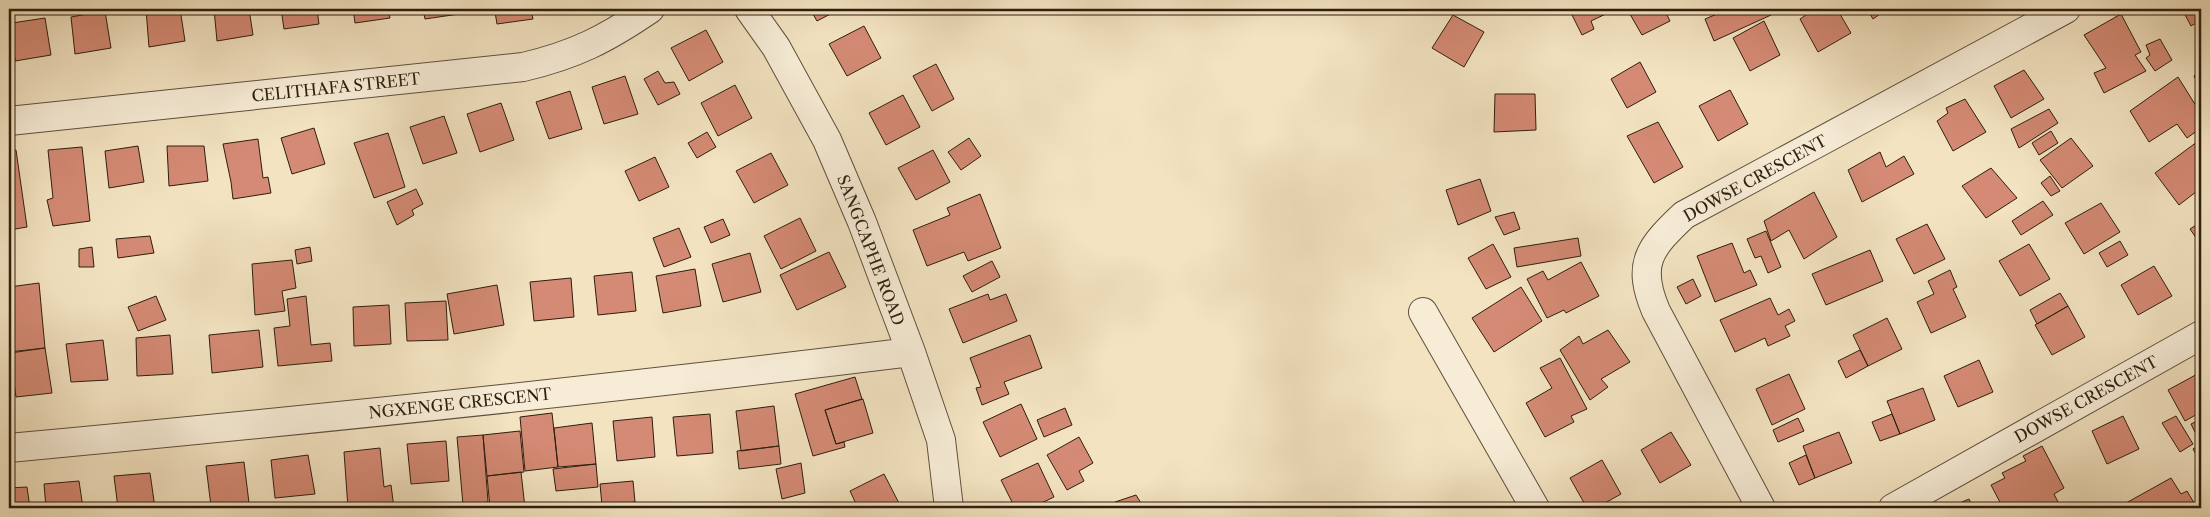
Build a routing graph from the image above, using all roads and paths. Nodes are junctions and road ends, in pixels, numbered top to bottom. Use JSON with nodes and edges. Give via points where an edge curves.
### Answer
{"nodes":[{"id":1,"x":650,"y":9,"type":"edge"},
{"id":2,"x":749,"y":9,"type":"edge"},
{"id":3,"x":2066,"y":9,"type":"edge"},
{"id":4,"x":9,"y":122,"type":"edge"},
{"id":5,"x":1423,"y":312,"type":"dead end"},
{"id":6,"x":2201,"y":335,"type":"edge"},
{"id":7,"x":911,"y":352,"type":"junction"},
{"id":8,"x":9,"y":448,"type":"edge"},
{"id":9,"x":949,"y":508,"type":"edge"},
{"id":10,"x":1535,"y":508,"type":"edge"},
{"id":11,"x":1761,"y":508,"type":"edge"},
{"id":12,"x":1893,"y":508,"type":"edge"}],
"edges":[{"from":1,"to":4,"type":"street","name":"CELITHAFA STREET","via":[[590,46],[558,59],[523,67]]},
{"from":2,"to":7,"type":"street","name":"SANGCAPHE ROAD","via":[[776,47],[827,140]]},
{"from":3,"to":11,"type":"street","name":"DOWSE CRESCENT","via":[[1684,215],[1664,233],[1653,249],[1646,264],[1648,291]]},
{"from":5,"to":10,"type":"street"},
{"from":6,"to":12,"type":"street","name":"DOWSE CRESCENT"},
{"from":7,"to":8,"type":"street","name":"NGXENGE CRESCENT","via":[[282,423]]},
{"from":7,"to":9,"type":"street","name":"SANGCAPHE ROAD","via":[[941,440]]}]}
